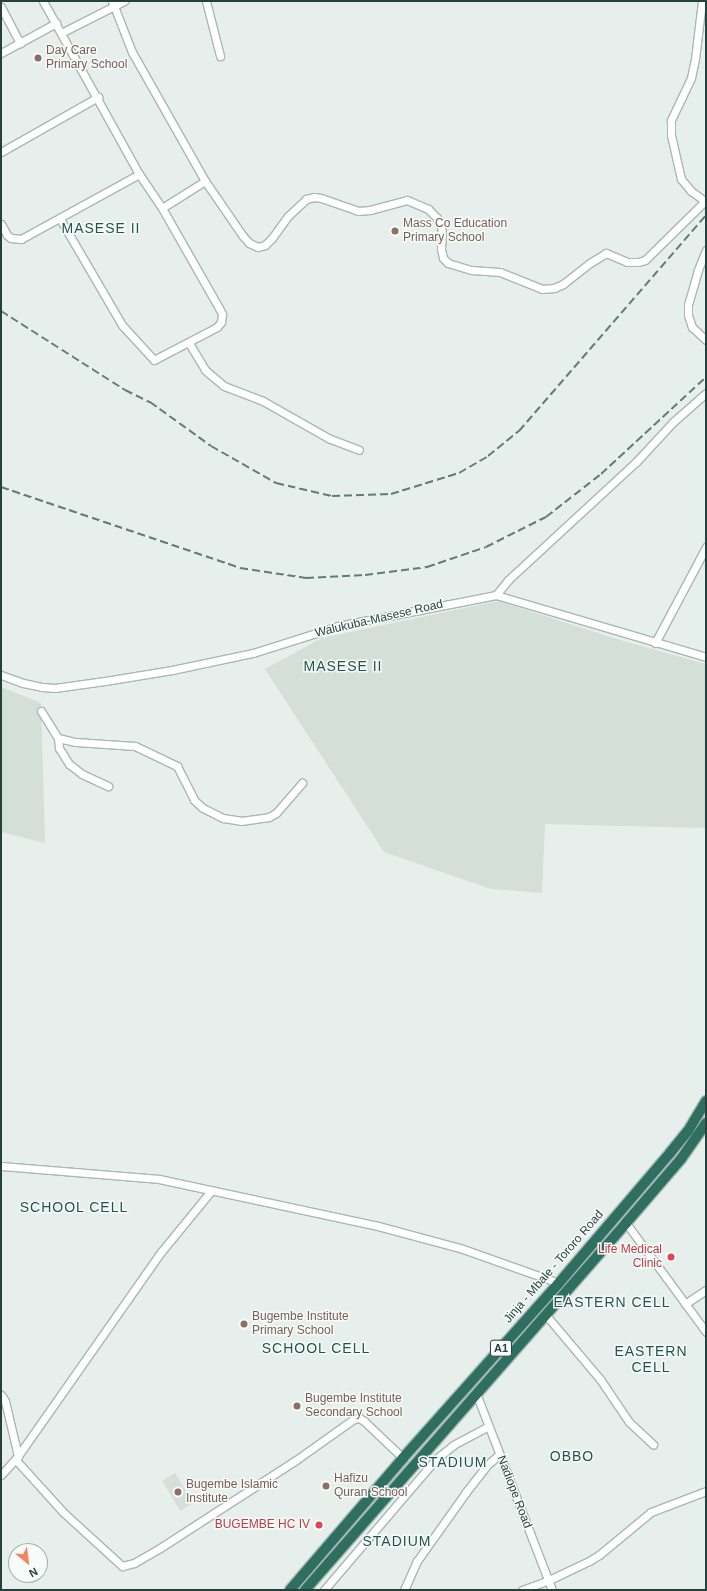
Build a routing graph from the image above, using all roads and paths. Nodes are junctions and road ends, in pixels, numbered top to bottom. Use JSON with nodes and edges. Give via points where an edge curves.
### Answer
{"nodes":[{"id":1,"x":43,"y":1,"type":"edge"},
{"id":2,"x":124,"y":1,"type":"edge"},
{"id":3,"x":206,"y":1,"type":"edge"},
{"id":4,"x":702,"y":1,"type":"edge"},
{"id":5,"x":113,"y":3,"type":"edge"},
{"id":6,"x":1,"y":7,"type":"edge"},
{"id":7,"x":56,"y":23,"type":"junction"},
{"id":8,"x":61,"y":33,"type":"junction"},
{"id":9,"x":20,"y":43,"type":"junction"},
{"id":10,"x":1,"y":53,"type":"edge"},
{"id":11,"x":220,"y":56,"type":"dead end"},
{"id":12,"x":98,"y":97,"type":"junction"},
{"id":13,"x":1,"y":152,"type":"edge"},
{"id":14,"x":140,"y":174,"type":"junction"},
{"id":15,"x":205,"y":181,"type":"junction"},
{"id":16,"x":706,"y":201,"type":"edge"},
{"id":17,"x":162,"y":208,"type":"junction"},
{"id":18,"x":60,"y":219,"type":"junction"},
{"id":19,"x":1,"y":224,"type":"edge"},
{"id":20,"x":706,"y":250,"type":"edge"},
{"id":21,"x":706,"y":340,"type":"edge"},
{"id":22,"x":189,"y":342,"type":"junction"},
{"id":23,"x":706,"y":393,"type":"edge"},
{"id":24,"x":359,"y":450,"type":"dead end"},
{"id":25,"x":706,"y":547,"type":"edge"},
{"id":26,"x":496,"y":595,"type":"junction"},
{"id":27,"x":656,"y":643,"type":"junction"},
{"id":28,"x":706,"y":657,"type":"edge"},
{"id":29,"x":1,"y":675,"type":"edge"},
{"id":30,"x":41,"y":710,"type":"dead end"},
{"id":31,"x":58,"y":738,"type":"junction"},
{"id":32,"x":302,"y":783,"type":"dead end"},
{"id":33,"x":108,"y":786,"type":"dead end"},
{"id":34,"x":706,"y":1101,"type":"edge"},
{"id":35,"x":706,"y":1123,"type":"edge"},
{"id":36,"x":1,"y":1166,"type":"edge"},
{"id":37,"x":211,"y":1191,"type":"junction"},
{"id":38,"x":626,"y":1223,"type":"junction"},
{"id":39,"x":559,"y":1283,"type":"junction"},
{"id":40,"x":706,"y":1290,"type":"edge"},
{"id":41,"x":685,"y":1304,"type":"junction"},
{"id":42,"x":545,"y":1314,"type":"junction"},
{"id":43,"x":706,"y":1332,"type":"edge"},
{"id":44,"x":476,"y":1393,"type":"junction"},
{"id":45,"x":1,"y":1395,"type":"edge"},
{"id":46,"x":488,"y":1426,"type":"junction"},
{"id":47,"x":654,"y":1444,"type":"dead end"},
{"id":48,"x":500,"y":1454,"type":"junction"},
{"id":49,"x":17,"y":1457,"type":"junction"},
{"id":50,"x":404,"y":1458,"type":"junction"},
{"id":51,"x":1,"y":1475,"type":"edge"},
{"id":52,"x":706,"y":1491,"type":"edge"},
{"id":53,"x":549,"y":1580,"type":"junction"},
{"id":54,"x":290,"y":1590,"type":"edge"},
{"id":55,"x":305,"y":1590,"type":"edge"},
{"id":56,"x":324,"y":1590,"type":"edge"},
{"id":57,"x":404,"y":1590,"type":"edge"},
{"id":58,"x":522,"y":1590,"type":"edge"},
{"id":59,"x":552,"y":1590,"type":"edge"}],
"edges":[{"from":1,"to":7,"type":"street"},
{"from":2,"to":5,"type":"street"},
{"from":3,"to":11,"type":"street"},
{"from":4,"to":16,"type":"street","via":[[696,59],[691,78],[671,120],[671,135],[681,179],[691,191]]},
{"from":5,"to":8,"type":"street"},
{"from":5,"to":15,"type":"street","via":[[132,52]]},
{"from":6,"to":9,"type":"street"},
{"from":7,"to":8,"type":"street"},
{"from":7,"to":9,"type":"street"},
{"from":8,"to":12,"type":"street"},
{"from":9,"to":10,"type":"street"},
{"from":12,"to":13,"type":"street"},
{"from":12,"to":14,"type":"street"},
{"from":14,"to":17,"type":"street"},
{"from":14,"to":18,"type":"street"},
{"from":15,"to":16,"type":"street","via":[[243,236],[249,243],[258,246],[265,245],[288,216],[306,199],[321,198],[358,211],[407,200],[428,209],[436,218],[441,226],[443,258],[448,263],[471,270],[500,272],[542,289],[563,284],[606,253],[628,262],[645,260]]},
{"from":15,"to":17,"type":"street"},
{"from":17,"to":22,"type":"street","via":[[222,314],[217,327]]},
{"from":18,"to":19,"type":"street","via":[[16,240],[7,235]]},
{"from":18,"to":22,"type":"street","via":[[122,325],[154,360]]},
{"from":20,"to":21,"type":"street","via":[[688,304],[692,327]]},
{"from":22,"to":24,"type":"street","via":[[205,370],[224,386],[263,401],[328,438]]},
{"from":23,"to":26,"type":"street","via":[[673,422],[636,462],[508,580]]},
{"from":25,"to":27,"type":"street"},
{"from":26,"to":27,"type":"street","name":"Walukuba-Masese Road"},
{"from":26,"to":29,"type":"street","name":"Walukuba-Masese Road","via":[[338,626],[253,653],[106,682],[55,688],[23,683]]},
{"from":27,"to":28,"type":"street","name":"Walukuba-Masese Road"},
{"from":30,"to":31,"type":"street"},
{"from":31,"to":32,"type":"street","via":[[76,742],[134,746],[162,758],[177,766],[194,800],[203,808],[223,818],[241,821],[269,817],[276,813]]},
{"from":31,"to":33,"type":"street","via":[[59,748],[69,764],[82,774]]},
{"from":34,"to":39,"type":"highway","name":"Jinja - Mbale - Tororo Road","number":"A1","via":[[688,1131]]},
{"from":35,"to":38,"type":"highway","name":"Jinja - Mbale - Tororo Road","number":"A1","via":[[680,1159]]},
{"from":36,"to":37,"type":"street","via":[[142,1177]]},
{"from":37,"to":39,"type":"street","via":[[378,1226],[463,1248]]},
{"from":37,"to":49,"type":"street","via":[[161,1252]]},
{"from":38,"to":41,"type":"street"},
{"from":38,"to":42,"type":"highway","name":"Jinja - Mbale - Tororo Road","number":"A1"},
{"from":39,"to":50,"type":"highway","name":"Jinja - Mbale - Tororo Road","number":"A1"},
{"from":40,"to":41,"type":"street"},
{"from":41,"to":43,"type":"street"},
{"from":42,"to":44,"type":"highway","name":"Jinja - Mbale - Tororo Road","number":"A1"},
{"from":42,"to":47,"type":"street","via":[[600,1379],[629,1422]]},
{"from":44,"to":46,"type":"street","name":"Nadiope Road"},
{"from":44,"to":55,"type":"highway","name":"Jinja - Mbale - Tororo Road","number":"A1"},
{"from":45,"to":49,"type":"street","via":[[5,1401]]},
{"from":46,"to":48,"type":"street","name":"Nadiope Road"},
{"from":46,"to":56,"type":"street","via":[[453,1445],[436,1459]]},
{"from":48,"to":53,"type":"street","name":"Nadiope Road"},
{"from":48,"to":57,"type":"street","via":[[486,1466],[417,1561]]},
{"from":49,"to":50,"type":"street","via":[[64,1513],[122,1566],[134,1563],[160,1548],[296,1460],[354,1419],[364,1421]]},
{"from":49,"to":51,"type":"street"},
{"from":50,"to":54,"type":"highway","name":"Jinja - Mbale - Tororo Road","number":"A1"},
{"from":52,"to":53,"type":"street","via":[[651,1512],[599,1554]]},
{"from":53,"to":58,"type":"street"},
{"from":53,"to":59,"type":"street","name":"Nadiope Road"}]}
